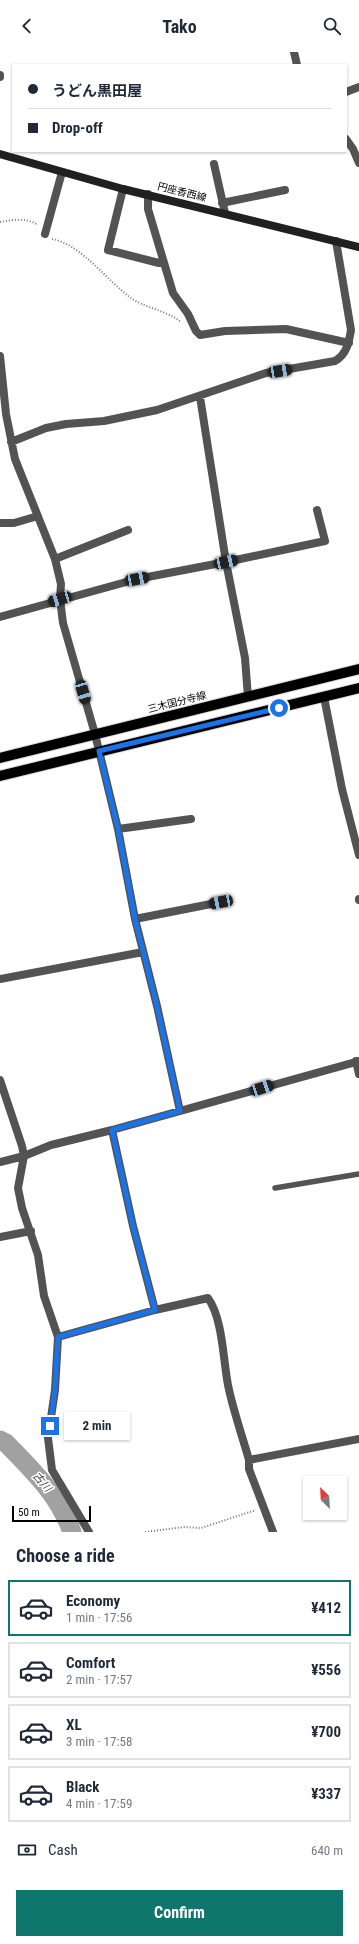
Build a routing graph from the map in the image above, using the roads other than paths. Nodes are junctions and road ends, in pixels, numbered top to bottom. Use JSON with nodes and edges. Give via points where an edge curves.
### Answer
{"nodes":[{"id":1,"x":294,"y":52,"type":"edge"},
{"id":2,"x":297,"y":64,"type":"edge"},
{"id":3,"x":359,"y":87,"type":"edge"},
{"id":4,"x":347,"y":92,"type":"edge"},
{"id":5,"x":347,"y":140,"type":"edge"},
{"id":6,"x":0,"y":154,"type":"edge"},
{"id":7,"x":359,"y":162,"type":"edge"},
{"id":8,"x":214,"y":164,"type":"dead end"},
{"id":9,"x":62,"y":172,"type":"junction"},
{"id":10,"x":123,"y":189,"type":"junction"},
{"id":11,"x":285,"y":190,"type":"dead end"},
{"id":12,"x":148,"y":194,"type":"junction"},
{"id":13,"x":222,"y":203,"type":"junction"},
{"id":14,"x":224,"y":213,"type":"junction"},
{"id":15,"x":45,"y":234,"type":"road end"},
{"id":16,"x":336,"y":241,"type":"junction"},
{"id":17,"x":359,"y":247,"type":"edge"},
{"id":18,"x":159,"y":263,"type":"dead end"},
{"id":19,"x":349,"y":343,"type":"junction"},
{"id":20,"x":0,"y":356,"type":"edge"},
{"id":21,"x":200,"y":396,"type":"junction"},
{"id":22,"x":11,"y":442,"type":"junction"},
{"id":23,"x":317,"y":510,"type":"dead end"},
{"id":24,"x":38,"y":516,"type":"junction"},
{"id":25,"x":0,"y":523,"type":"edge"},
{"id":26,"x":128,"y":530,"type":"dead end"},
{"id":27,"x":55,"y":559,"type":"junction"},
{"id":28,"x":226,"y":562,"type":"junction"},
{"id":29,"x":60,"y":599,"type":"junction"},
{"id":30,"x":0,"y":617,"type":"edge"},
{"id":31,"x":359,"y":669,"type":"edge"},
{"id":32,"x":359,"y":688,"type":"edge"},
{"id":33,"x":248,"y":697,"type":"junction"},
{"id":34,"x":324,"y":697,"type":"junction"},
{"id":35,"x":95,"y":734,"type":"junction"},
{"id":36,"x":99,"y":751,"type":"junction"},
{"id":37,"x":0,"y":758,"type":"edge"},
{"id":38,"x":0,"y":776,"type":"edge"},
{"id":39,"x":191,"y":819,"type":"dead end"},
{"id":40,"x":118,"y":829,"type":"junction"},
{"id":41,"x":359,"y":855,"type":"edge"},
{"id":42,"x":221,"y":902,"type":"dead end"},
{"id":43,"x":135,"y":919,"type":"junction"},
{"id":44,"x":143,"y":952,"type":"junction"},
{"id":45,"x":0,"y":979,"type":"edge"},
{"id":46,"x":358,"y":1061,"type":"edge"},
{"id":47,"x":359,"y":1074,"type":"edge"},
{"id":48,"x":0,"y":1080,"type":"edge"},
{"id":49,"x":180,"y":1111,"type":"junction"},
{"id":50,"x":112,"y":1130,"type":"junction"},
{"id":51,"x":24,"y":1156,"type":"junction"},
{"id":52,"x":0,"y":1162,"type":"edge"},
{"id":53,"x":359,"y":1174,"type":"edge"},
{"id":54,"x":275,"y":1188,"type":"dead end"},
{"id":55,"x":31,"y":1231,"type":"junction"},
{"id":56,"x":0,"y":1237,"type":"edge"},
{"id":57,"x":155,"y":1310,"type":"junction"},
{"id":58,"x":58,"y":1337,"type":"junction"},
{"id":59,"x":359,"y":1439,"type":"edge"},
{"id":60,"x":249,"y":1460,"type":"junction"},
{"id":61,"x":89,"y":1532,"type":"edge"},
{"id":62,"x":274,"y":1532,"type":"edge"}],
"edges":[{"from":1,"to":2,"type":"street"},
{"from":3,"to":4,"type":"street"},
{"from":5,"to":7,"type":"street"},
{"from":6,"to":9,"type":"main road","name":"円座香西線"},
{"from":8,"to":13,"type":"street"},
{"from":9,"to":10,"type":"main road","name":"円座香西線"},
{"from":9,"to":15,"type":"street"},
{"from":10,"to":12,"type":"main road","name":"円座香西線"},
{"from":10,"to":18,"type":"street","via":[[108,250]]},
{"from":11,"to":13,"type":"street"},
{"from":12,"to":14,"type":"main road","name":"円座香西線"},
{"from":12,"to":19,"type":"street","via":[[148,209],[173,293],[200,335],[225,331],[286,329]]},
{"from":13,"to":14,"type":"street"},
{"from":14,"to":16,"type":"main road","name":"円座香西線"},
{"from":16,"to":17,"type":"main road","name":"円座香西線"},
{"from":16,"to":19,"type":"street","via":[[351,330]]},
{"from":19,"to":21,"type":"street","via":[[341,358],[335,362],[266,373]]},
{"from":20,"to":22,"type":"street"},
{"from":21,"to":22,"type":"street","via":[[157,410],[104,421],[46,428]]},
{"from":21,"to":28,"type":"street"},
{"from":22,"to":24,"type":"street"},
{"from":23,"to":28,"type":"street","via":[[325,541]]},
{"from":24,"to":25,"type":"street","via":[[14,523]]},
{"from":24,"to":27,"type":"street"},
{"from":26,"to":27,"type":"street"},
{"from":27,"to":29,"type":"street","via":[[61,584]]},
{"from":28,"to":29,"type":"street","via":[[137,579]]},
{"from":28,"to":33,"type":"street","via":[[245,658]]},
{"from":29,"to":30,"type":"street"},
{"from":29,"to":35,"type":"street","via":[[63,623]]},
{"from":31,"to":33,"type":"main road","name":"三木国分寺線"},
{"from":32,"to":34,"type":"main road"},
{"from":33,"to":35,"type":"main road","name":"三木国分寺線"},
{"from":34,"to":36,"type":"main road"},
{"from":34,"to":41,"type":"street","via":[[342,789]]},
{"from":35,"to":36,"type":"street"},
{"from":35,"to":37,"type":"main road","name":"三木国分寺線"},
{"from":36,"to":38,"type":"main road"},
{"from":36,"to":40,"type":"street"},
{"from":39,"to":40,"type":"street"},
{"from":40,"to":43,"type":"street"},
{"from":42,"to":43,"type":"street"},
{"from":43,"to":44,"type":"street"},
{"from":44,"to":45,"type":"street"},
{"from":44,"to":49,"type":"street"},
{"from":46,"to":47,"type":"street"},
{"from":46,"to":49,"type":"street"},
{"from":48,"to":51,"type":"street"},
{"from":49,"to":50,"type":"street"},
{"from":50,"to":51,"type":"street"},
{"from":50,"to":57,"type":"street"},
{"from":51,"to":52,"type":"street"},
{"from":51,"to":55,"type":"street","via":[[18,1188]]},
{"from":53,"to":54,"type":"lane"},
{"from":55,"to":56,"type":"street"},
{"from":55,"to":58,"type":"street","via":[[38,1255],[44,1296]]},
{"from":57,"to":58,"type":"street"},
{"from":57,"to":60,"type":"street","via":[[208,1298],[218,1327],[228,1387]]},
{"from":58,"to":61,"type":"street","via":[[55,1390],[48,1438],[52,1470]]},
{"from":59,"to":60,"type":"street"},
{"from":60,"to":62,"type":"street","via":[[249,1469]]}]}
